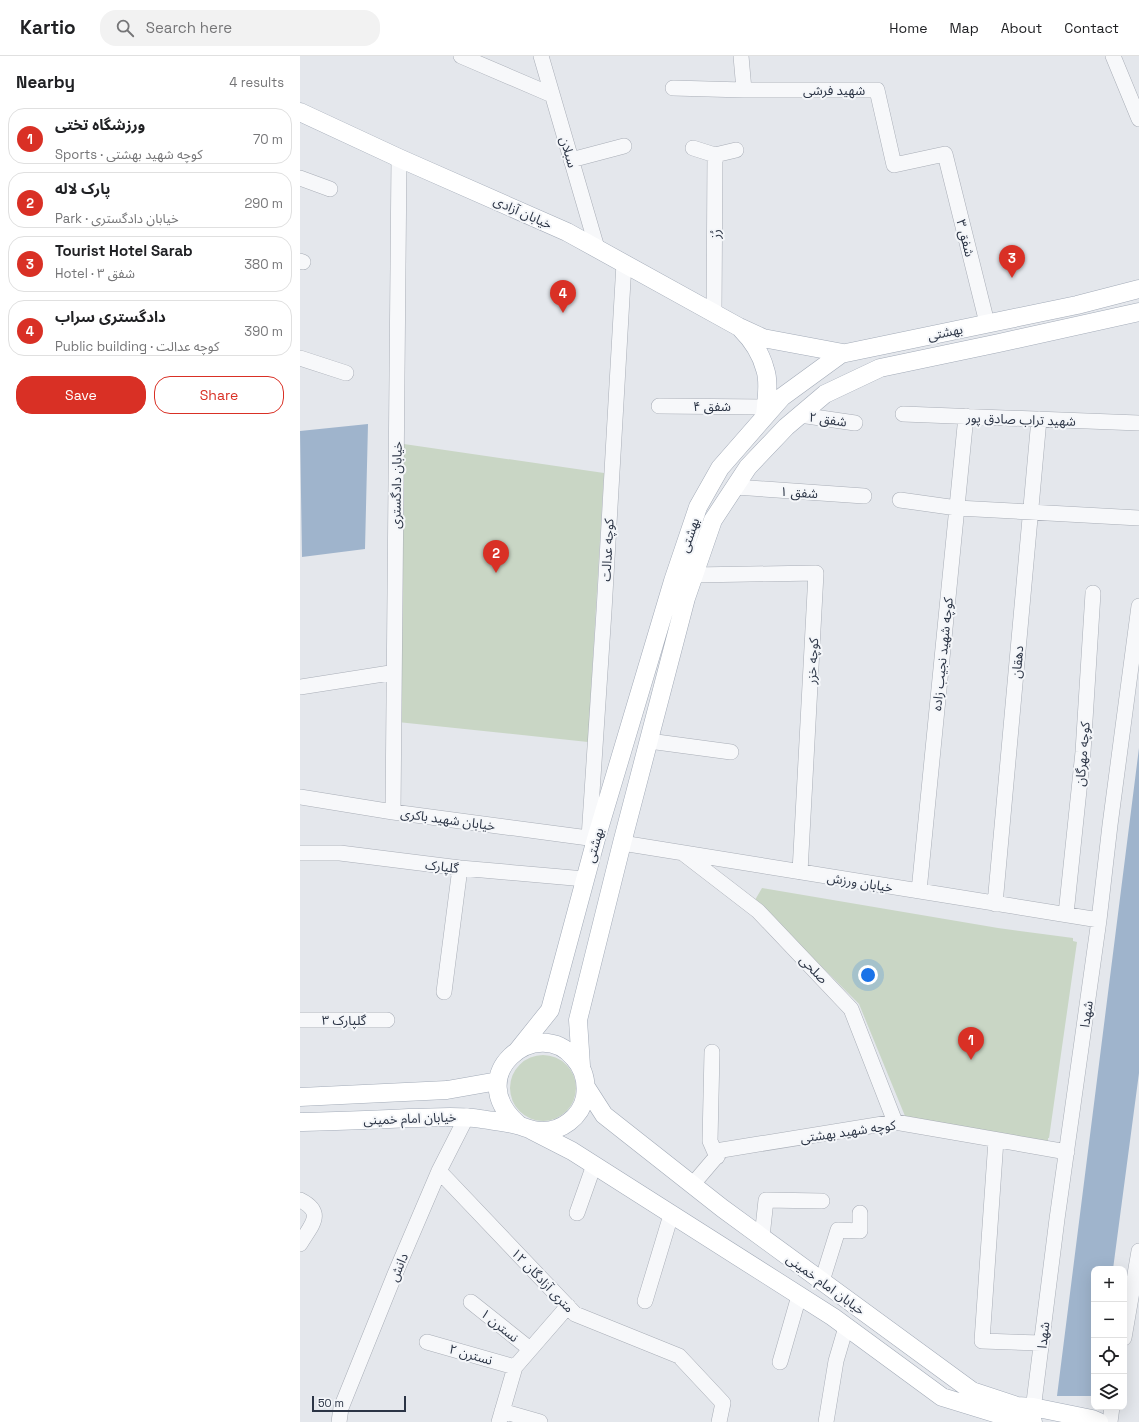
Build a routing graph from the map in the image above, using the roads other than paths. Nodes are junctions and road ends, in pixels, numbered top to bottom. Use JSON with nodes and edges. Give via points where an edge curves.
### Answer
{"nodes":[{"id":1,"x":461,"y":56,"type":"edge"},
{"id":2,"x":541,"y":56,"type":"edge"},
{"id":3,"x":741,"y":56,"type":"edge"},
{"id":4,"x":1113,"y":56,"type":"edge"},
{"id":5,"x":673,"y":88,"type":"dead end"},
{"id":6,"x":744,"y":90,"type":"junction"},
{"id":7,"x":552,"y":95,"type":"junction"},
{"id":8,"x":300,"y":112,"type":"edge"},
{"id":9,"x":1139,"y":119,"type":"edge"},
{"id":10,"x":624,"y":146,"type":"dead end"},
{"id":11,"x":693,"y":148,"type":"dead end"},
{"id":12,"x":736,"y":150,"type":"dead end"},
{"id":13,"x":945,"y":154,"type":"joint"},
{"id":14,"x":715,"y":155,"type":"junction"},
{"id":15,"x":399,"y":158,"type":"junction"},
{"id":16,"x":571,"y":160,"type":"junction"},
{"id":17,"x":300,"y":178,"type":"edge"},
{"id":18,"x":330,"y":189,"type":"dead end"},
{"id":19,"x":597,"y":248,"type":"junction"},
{"id":20,"x":624,"y":263,"type":"junction"},
{"id":21,"x":1139,"y":289,"type":"edge"},
{"id":22,"x":1139,"y":312,"type":"edge"},
{"id":23,"x":714,"y":313,"type":"junction"},
{"id":24,"x":987,"y":323,"type":"junction"},
{"id":25,"x":739,"y":327,"type":"junction"},
{"id":26,"x":843,"y":353,"type":"junction"},
{"id":27,"x":300,"y":358,"type":"edge"},
{"id":28,"x":346,"y":373,"type":"dead end"},
{"id":29,"x":659,"y":406,"type":"dead end"},
{"id":30,"x":765,"y":412,"type":"junction"},
{"id":31,"x":903,"y":414,"type":"dead end"},
{"id":32,"x":800,"y":415,"type":"junction"},
{"id":33,"x":966,"y":416,"type":"junction"},
{"id":34,"x":1039,"y":419,"type":"junction"},
{"id":35,"x":855,"y":423,"type":"dead end"},
{"id":36,"x":1139,"y":423,"type":"edge"},
{"id":37,"x":735,"y":487,"type":"junction"},
{"id":38,"x":864,"y":496,"type":"dead end"},
{"id":39,"x":900,"y":500,"type":"dead end"},
{"id":40,"x":957,"y":508,"type":"junction"},
{"id":41,"x":1030,"y":512,"type":"junction"},
{"id":42,"x":1139,"y":518,"type":"edge"},
{"id":43,"x":694,"y":575,"type":"junction"},
{"id":44,"x":1093,"y":593,"type":"dead end"},
{"id":45,"x":1139,"y":606,"type":"edge"},
{"id":46,"x":390,"y":673,"type":"dead end"},
{"id":47,"x":300,"y":687,"type":"edge"},
{"id":48,"x":649,"y":741,"type":"junction"},
{"id":49,"x":731,"y":752,"type":"dead end"},
{"id":50,"x":300,"y":798,"type":"edge"},
{"id":51,"x":393,"y":812,"type":"junction"},
{"id":52,"x":592,"y":838,"type":"junction"},
{"id":53,"x":622,"y":843,"type":"junction"},
{"id":54,"x":300,"y":853,"type":"edge"},
{"id":55,"x":683,"y":853,"type":"junction"},
{"id":56,"x":460,"y":868,"type":"junction"},
{"id":57,"x":800,"y":872,"type":"junction"},
{"id":58,"x":585,"y":879,"type":"junction"},
{"id":59,"x":919,"y":891,"type":"junction"},
{"id":60,"x":995,"y":904,"type":"junction"},
{"id":61,"x":1066,"y":914,"type":"junction"},
{"id":62,"x":1099,"y":920,"type":"junction"},
{"id":63,"x":444,"y":992,"type":"dead end"},
{"id":64,"x":300,"y":1020,"type":"edge"},
{"id":65,"x":387,"y":1020,"type":"dead end"},
{"id":66,"x":518,"y":1050,"type":"junction"},
{"id":67,"x":712,"y":1052,"type":"dead end"},
{"id":68,"x":580,"y":1066,"type":"junction"},
{"id":69,"x":498,"y":1081,"type":"junction"},
{"id":70,"x":586,"y":1088,"type":"junction"},
{"id":71,"x":300,"y":1097,"type":"edge"},
{"id":72,"x":467,"y":1116,"type":"junction"},
{"id":73,"x":895,"y":1122,"type":"junction"},
{"id":74,"x":301,"y":1124,"type":"edge"},
{"id":75,"x":525,"y":1128,"type":"junction"},
{"id":76,"x":996,"y":1140,"type":"junction"},
{"id":77,"x":1066,"y":1152,"type":"junction"},
{"id":78,"x":717,"y":1157,"type":"junction"},
{"id":79,"x":594,"y":1165,"type":"junction"},
{"id":80,"x":439,"y":1172,"type":"junction"},
{"id":81,"x":693,"y":1184,"type":"junction"},
{"id":82,"x":300,"y":1200,"type":"edge"},
{"id":83,"x":822,"y":1201,"type":"dead end"},
{"id":84,"x":577,"y":1212,"type":"dead end"},
{"id":85,"x":860,"y":1213,"type":"dead end"},
{"id":86,"x":672,"y":1215,"type":"junction"},
{"id":87,"x":762,"y":1237,"type":"junction"},
{"id":88,"x":300,"y":1244,"type":"edge"},
{"id":89,"x":1139,"y":1251,"type":"edge"},
{"id":90,"x":1137,"y":1274,"type":"edge"},
{"id":91,"x":822,"y":1281,"type":"junction"},
{"id":92,"x":799,"y":1296,"type":"junction"},
{"id":93,"x":645,"y":1301,"type":"dead end"},
{"id":94,"x":471,"y":1302,"type":"dead end"},
{"id":95,"x":568,"y":1306,"type":"junction"},
{"id":96,"x":1127,"y":1323,"type":"edge"},
{"id":97,"x":846,"y":1327,"type":"junction"},
{"id":98,"x":427,"y":1342,"type":"dead end"},
{"id":99,"x":1042,"y":1344,"type":"junction"},
{"id":100,"x":530,"y":1349,"type":"junction"},
{"id":101,"x":780,"y":1362,"type":"dead end"},
{"id":102,"x":515,"y":1366,"type":"junction"},
{"id":103,"x":1112,"y":1410,"type":"edge"},
{"id":104,"x":500,"y":1416,"type":"edge"},
{"id":105,"x":1032,"y":1418,"type":"edge"},
{"id":106,"x":339,"y":1422,"type":"edge"},
{"id":107,"x":540,"y":1422,"type":"edge"},
{"id":108,"x":719,"y":1422,"type":"edge"},
{"id":109,"x":826,"y":1422,"type":"edge"},
{"id":110,"x":1099,"y":1422,"type":"edge"},
{"id":111,"x":1110,"y":1422,"type":"edge"}],
"edges":[{"from":1,"to":7,"type":"street"},
{"from":2,"to":7,"type":"street","name":"سبلان"},
{"from":3,"to":6,"type":"street"},
{"from":4,"to":9,"type":"street"},
{"from":5,"to":6,"type":"street"},
{"from":6,"to":13,"type":"street","name":"شهید فرشی","via":[[877,90],[894,165]]},
{"from":7,"to":16,"type":"street","name":"سبلان"},
{"from":8,"to":15,"type":"main road","name":"خیابان آزادی"},
{"from":10,"to":16,"type":"street"},
{"from":11,"to":14,"type":"street"},
{"from":12,"to":14,"type":"street"},
{"from":13,"to":24,"type":"street","name":"شفق ۳"},
{"from":14,"to":23,"type":"street","name":"رُز"},
{"from":15,"to":19,"type":"main road","name":"خیابان آزادی","via":[[567,232]]},
{"from":15,"to":51,"type":"street","name":"خیابان دادگستری"},
{"from":16,"to":19,"type":"street","name":"سبلان"},
{"from":17,"to":18,"type":"street"},
{"from":19,"to":20,"type":"main road","name":"خیابان آزادی"},
{"from":20,"to":23,"type":"main road","name":"خیابان آزادی"},
{"from":20,"to":52,"type":"street","name":"کوچه عدالت"},
{"from":21,"to":24,"type":"main road","name":"بهشتی","via":[[1077,305]]},
{"from":22,"to":32,"type":"main road","name":"بهشتی","via":[[880,368],[825,394]]},
{"from":23,"to":25,"type":"main road","name":"خیابان آزادی"},
{"from":24,"to":26,"type":"main road","name":"بهشتی"},
{"from":25,"to":26,"type":"main road","via":[[763,338]]},
{"from":25,"to":30,"type":"main road","via":[[751,339],[766,370]]},
{"from":26,"to":30,"type":"main road","name":"بهشتی"},
{"from":27,"to":28,"type":"street"},
{"from":29,"to":30,"type":"street","name":"شفق ۴"},
{"from":30,"to":52,"type":"main road","name":"بهشتی","via":[[720,468],[698,506]]},
{"from":31,"to":33,"type":"street","name":"شهید تراب صادق پور"},
{"from":32,"to":35,"type":"street","name":"شفق ۲"},
{"from":32,"to":37,"type":"main road","name":"بهشتی","via":[[748,467]]},
{"from":33,"to":34,"type":"street","name":"شهید تراب صادق پور"},
{"from":33,"to":40,"type":"street","name":"کوچه شهید نجیب زاده"},
{"from":34,"to":36,"type":"street","name":"شهید تراب صادق پور"},
{"from":34,"to":41,"type":"street","name":"دهقان"},
{"from":37,"to":38,"type":"street","name":"شفق ۱"},
{"from":37,"to":43,"type":"main road","name":"بهشتی","via":[[713,520]]},
{"from":39,"to":40,"type":"street"},
{"from":40,"to":41,"type":"street"},
{"from":40,"to":59,"type":"street","name":"کوچه شهید نجیب زاده"},
{"from":41,"to":42,"type":"street"},
{"from":41,"to":60,"type":"street","name":"دهقان"},
{"from":43,"to":48,"type":"main road","name":"بهشتی"},
{"from":43,"to":57,"type":"street","name":"کوچه خزر","via":[[816,573]]},
{"from":44,"to":61,"type":"street","name":"کوچه مهرگان","via":[[1083,752]]},
{"from":45,"to":62,"type":"street","name":"شهدا"},
{"from":46,"to":47,"type":"street"},
{"from":48,"to":49,"type":"street"},
{"from":48,"to":53,"type":"main road","name":"بهشتی"},
{"from":50,"to":51,"type":"street","name":"خیابان شهید باکری"},
{"from":51,"to":52,"type":"street","name":"خیابان شهید باکری"},
{"from":52,"to":53,"type":"main road"},
{"from":52,"to":58,"type":"main road","name":"بهشتی"},
{"from":53,"to":55,"type":"street","name":"خیابان ورزش"},
{"from":53,"to":68,"type":"main road","name":"بهشتی","via":[[578,1020]]},
{"from":54,"to":56,"type":"street","name":"گلپارک","via":[[340,853]]},
{"from":55,"to":57,"type":"street","name":"خیابان ورزش"},
{"from":55,"to":73,"type":"street","name":"صلحی","via":[[758,911],[851,1009]]},
{"from":56,"to":58,"type":"street","name":"گلپارک"},
{"from":56,"to":63,"type":"street"},
{"from":57,"to":59,"type":"street","name":"خیابان ورزش"},
{"from":58,"to":66,"type":"main road","name":"بهشتی","via":[[550,1010]]},
{"from":59,"to":60,"type":"street","name":"خیابان ورزش"},
{"from":60,"to":61,"type":"street","name":"خیابان ورزش"},
{"from":61,"to":62,"type":"street","name":"خیابان ورزش"},
{"from":62,"to":77,"type":"street","name":"شهدا"},
{"from":64,"to":65,"type":"street","name":"گلپارک ۳"},
{"from":66,"to":68,"type":"main road","via":[[529,1045],[553,1044],[574,1056]]},
{"from":66,"to":69,"type":"main road","via":[[508,1058],[501,1069]]},
{"from":67,"to":78,"type":"street","via":[[710,1141]]},
{"from":68,"to":70,"type":"main road"},
{"from":69,"to":71,"type":"main road","name":"خیابان امام خمینی","via":[[448,1090]]},
{"from":69,"to":75,"type":"main road","via":[[501,1106],[509,1117]]},
{"from":70,"to":75,"type":"main road","via":[[580,1110],[564,1125],[542,1132]]},
{"from":70,"to":81,"type":"main road","name":"خیابان امام خمینی","via":[[604,1115]]},
{"from":72,"to":74,"type":"main road","name":"خیابان امام خمینی"},
{"from":72,"to":75,"type":"main road","name":"خیابان امام خمینی"},
{"from":72,"to":80,"type":"street","name":"دانش"},
{"from":73,"to":76,"type":"street","name":"کوچه شهید بهشتی"},
{"from":73,"to":78,"type":"street","name":"کوچه شهید بهشتی","via":[[722,1150]]},
{"from":75,"to":79,"type":"main road","name":"خیابان امام خمینی"},
{"from":76,"to":77,"type":"street","name":"کوچه شهید بهشتی"},
{"from":76,"to":99,"type":"street","via":[[982,1341]]},
{"from":77,"to":99,"type":"street","name":"شهدا"},
{"from":78,"to":81,"type":"street","name":"کوچه شهید بهشتی"},
{"from":79,"to":84,"type":"street"},
{"from":79,"to":86,"type":"main road","name":"خیابان امام خمینی"},
{"from":80,"to":95,"type":"street","name":"۱۲ متری آزادگان"},
{"from":80,"to":106,"type":"street","name":"دانش","via":[[341,1408]]},
{"from":81,"to":87,"type":"main road","name":"خیابان امام خمینی"},
{"from":82,"to":88,"type":"street","via":[[310,1205],[315,1218]]},
{"from":83,"to":87,"type":"street","via":[[766,1200]]},
{"from":85,"to":91,"type":"street","via":[[860,1231],[838,1230]]},
{"from":86,"to":92,"type":"main road","name":"خیابان امام خمینی"},
{"from":86,"to":93,"type":"street"},
{"from":87,"to":91,"type":"main road","name":"خیابان امام خمینی"},
{"from":89,"to":90,"type":"street"},
{"from":90,"to":96,"type":"street"},
{"from":91,"to":105,"type":"main road","name":"خیابان امام خمینی","via":[[972,1391],[1017,1406]]},
{"from":92,"to":97,"type":"main road","name":"خیابان امام خمینی"},
{"from":92,"to":101,"type":"street"},
{"from":94,"to":100,"type":"street","name":"نسترن ۱"},
{"from":95,"to":100,"type":"street"},
{"from":95,"to":108,"type":"street","name":"۱۲ متری آزادگان","via":[[575,1314],[679,1356],[723,1403]]},
{"from":97,"to":105,"type":"main road","name":"خیابان امام خمینی","via":[[942,1397],[1014,1419]]},
{"from":97,"to":109,"type":"street","via":[[836,1361]]},
{"from":98,"to":102,"type":"street","name":"نسترن ۲"},
{"from":99,"to":105,"type":"street","name":"شهدا"},
{"from":100,"to":102,"type":"street"},
{"from":102,"to":104,"type":"street"},
{"from":103,"to":111,"type":"street"},
{"from":104,"to":107,"type":"street"},
{"from":105,"to":110,"type":"main road","name":"خیابان امام خمینی","via":[[1092,1419]]}]}
